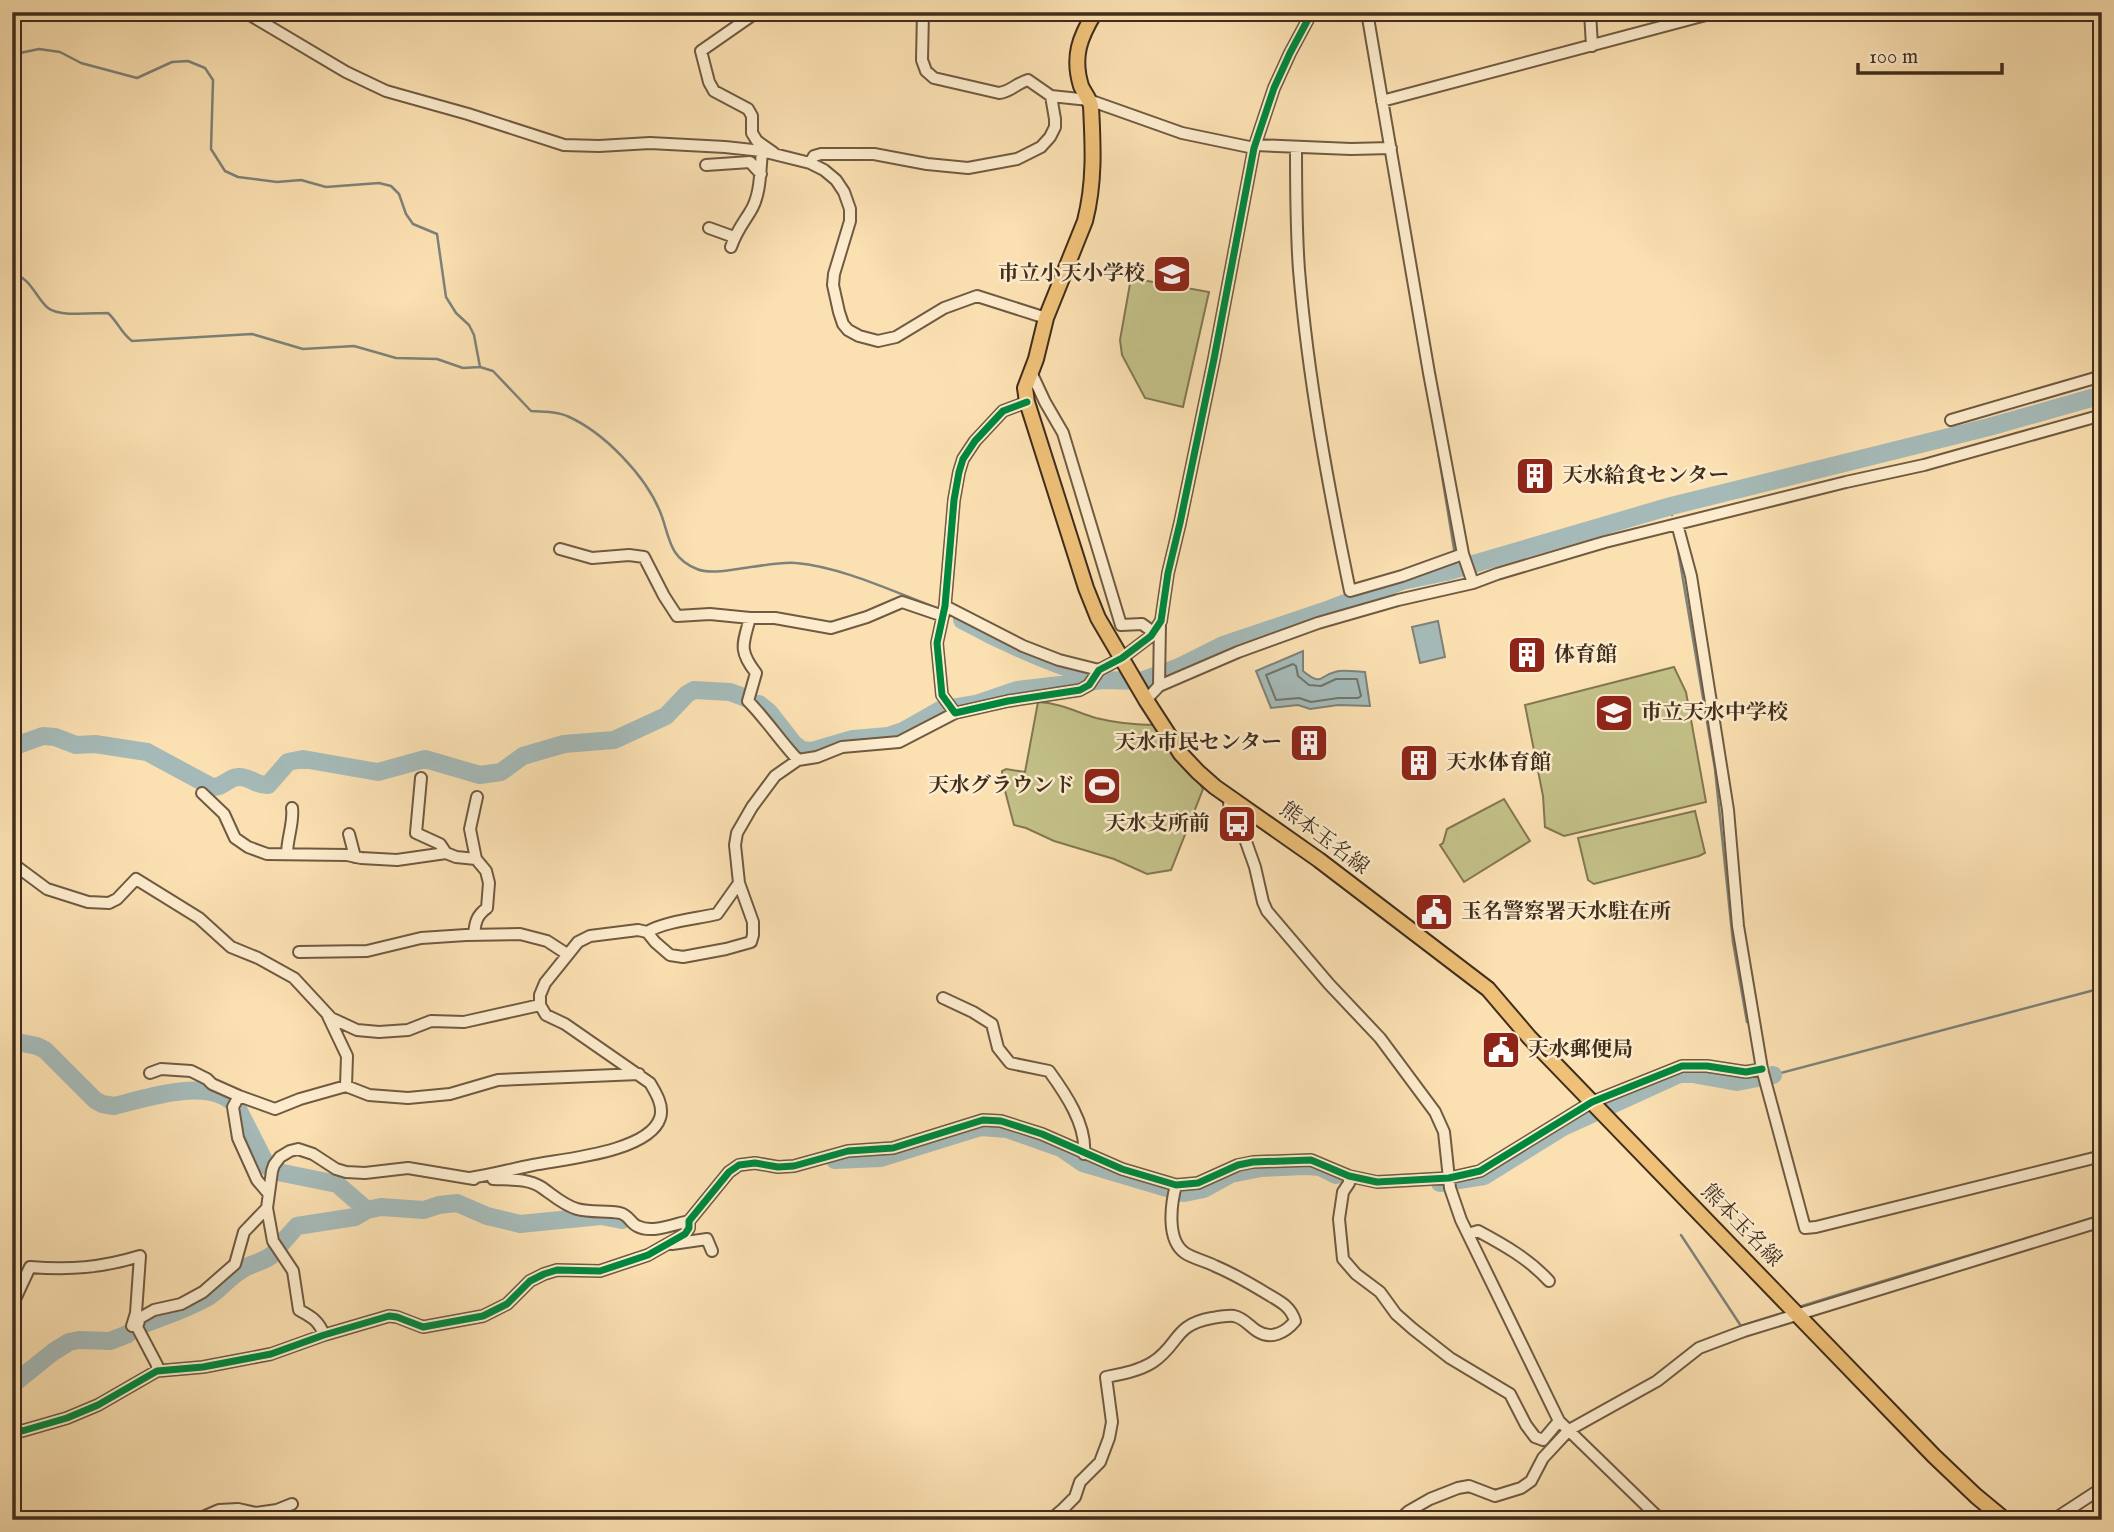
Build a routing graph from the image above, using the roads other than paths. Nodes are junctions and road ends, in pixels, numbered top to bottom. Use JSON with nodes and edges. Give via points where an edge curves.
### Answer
{"nodes":[{"id":1,"x":245,"y":12,"type":"edge"},
{"id":2,"x":757,"y":12,"type":"edge"},
{"id":3,"x":923,"y":12,"type":"edge"},
{"id":4,"x":1096,"y":12,"type":"edge"},
{"id":5,"x":1312,"y":12,"type":"edge"},
{"id":6,"x":1367,"y":12,"type":"edge"},
{"id":7,"x":1590,"y":12,"type":"edge"},
{"id":8,"x":1717,"y":12,"type":"edge"},
{"id":9,"x":1592,"y":46,"type":"junction"},
{"id":10,"x":1051,"y":96,"type":"junction"},
{"id":11,"x":1090,"y":100,"type":"junction"},
{"id":12,"x":1382,"y":102,"type":"junction"},
{"id":13,"x":1254,"y":147,"type":"junction"},
{"id":14,"x":1296,"y":147,"type":"junction"},
{"id":15,"x":1391,"y":148,"type":"junction"},
{"id":16,"x":762,"y":151,"type":"junction"},
{"id":17,"x":777,"y":156,"type":"junction"},
{"id":18,"x":810,"y":163,"type":"junction"},
{"id":19,"x":706,"y":166,"type":"dead end"},
{"id":20,"x":761,"y":174,"type":"junction"},
{"id":21,"x":709,"y":228,"type":"dead end"},
{"id":22,"x":1046,"y":318,"type":"junction"},
{"id":23,"x":1031,"y":372,"type":"junction"},
{"id":24,"x":2102,"y":376,"type":"edge"},
{"id":25,"x":1027,"y":402,"type":"junction"},
{"id":26,"x":2102,"y":415,"type":"edge"},
{"id":27,"x":1951,"y":421,"type":"dead end"},
{"id":28,"x":1678,"y":524,"type":"junction"},
{"id":29,"x":560,"y":549,"type":"dead end"},
{"id":30,"x":1464,"y":556,"type":"junction"},
{"id":31,"x":1471,"y":579,"type":"junction"},
{"id":32,"x":944,"y":611,"type":"junction"},
{"id":33,"x":750,"y":618,"type":"junction"},
{"id":34,"x":1161,"y":621,"type":"junction"},
{"id":35,"x":1153,"y":632,"type":"junction"},
{"id":36,"x":1122,"y":658,"type":"junction"},
{"id":37,"x":1098,"y":672,"type":"junction"},
{"id":38,"x":1159,"y":683,"type":"junction"},
{"id":39,"x":1143,"y":694,"type":"junction"},
{"id":40,"x":952,"y":709,"type":"junction"},
{"id":41,"x":798,"y":760,"type":"junction"},
{"id":42,"x":421,"y":778,"type":"dead end"},
{"id":43,"x":202,"y":793,"type":"dead end"},
{"id":44,"x":1230,"y":796,"type":"junction"},
{"id":45,"x":477,"y":797,"type":"dead end"},
{"id":46,"x":292,"y":808,"type":"dead end"},
{"id":47,"x":349,"y":834,"type":"dead end"},
{"id":48,"x":446,"y":853,"type":"junction"},
{"id":49,"x":287,"y":854,"type":"junction"},
{"id":50,"x":355,"y":857,"type":"junction"},
{"id":51,"x":476,"y":859,"type":"junction"},
{"id":52,"x":12,"y":863,"type":"edge"},
{"id":53,"x":738,"y":883,"type":"junction"},
{"id":54,"x":647,"y":932,"type":"junction"},
{"id":55,"x":474,"y":935,"type":"junction"},
{"id":56,"x":299,"y":953,"type":"dead end"},
{"id":57,"x":568,"y":954,"type":"junction"},
{"id":58,"x":943,"y":998,"type":"dead end"},
{"id":59,"x":540,"y":1005,"type":"junction"},
{"id":60,"x":328,"y":1016,"type":"junction"},
{"id":61,"x":150,"y":1073,"type":"dead end"},
{"id":62,"x":639,"y":1074,"type":"junction"},
{"id":63,"x":1764,"y":1075,"type":"junction"},
{"id":64,"x":346,"y":1086,"type":"junction"},
{"id":65,"x":236,"y":1101,"type":"junction"},
{"id":66,"x":1595,"y":1105,"type":"junction"},
{"id":67,"x":1084,"y":1154,"type":"junction"},
{"id":68,"x":2102,"y":1156,"type":"edge"},
{"id":69,"x":470,"y":1178,"type":"junction"},
{"id":70,"x":1349,"y":1178,"type":"junction"},
{"id":71,"x":1450,"y":1182,"type":"junction"},
{"id":72,"x":1175,"y":1187,"type":"junction"},
{"id":73,"x":268,"y":1193,"type":"junction"},
{"id":74,"x":267,"y":1208,"type":"junction"},
{"id":75,"x":689,"y":1221,"type":"junction"},
{"id":76,"x":2102,"y":1221,"type":"edge"},
{"id":77,"x":1468,"y":1234,"type":"junction"},
{"id":78,"x":666,"y":1245,"type":"junction"},
{"id":79,"x":712,"y":1251,"type":"dead end"},
{"id":80,"x":1549,"y":1280,"type":"dead end"},
{"id":81,"x":12,"y":1300,"type":"edge"},
{"id":82,"x":1789,"y":1306,"type":"junction"},
{"id":83,"x":137,"y":1327,"type":"junction"},
{"id":84,"x":324,"y":1335,"type":"junction"},
{"id":85,"x":158,"y":1371,"type":"junction"},
{"id":86,"x":1559,"y":1421,"type":"junction"},
{"id":87,"x":12,"y":1428,"type":"edge"},
{"id":88,"x":1569,"y":1430,"type":"junction"},
{"id":89,"x":2102,"y":1488,"type":"edge"},
{"id":90,"x":292,"y":1504,"type":"dead end"},
{"id":91,"x":196,"y":1520,"type":"edge"},
{"id":92,"x":1050,"y":1520,"type":"edge"},
{"id":93,"x":1399,"y":1520,"type":"edge"},
{"id":94,"x":1661,"y":1520,"type":"edge"},
{"id":95,"x":2005,"y":1520,"type":"edge"},
{"id":96,"x":2053,"y":1520,"type":"edge"}],
"edges":[{"from":1,"to":16,"type":"street","via":[[386,91],[564,145],[650,143]]},
{"from":2,"to":17,"type":"street","via":[[701,51],[714,91],[748,109],[752,133]]},
{"from":3,"to":10,"type":"street","via":[[922,60],[933,78],[999,93],[1028,80]]},
{"from":4,"to":11,"type":"main road","name":"熊本玉名線","via":[[1078,45],[1082,88]]},
{"from":5,"to":13,"type":"street","via":[[1274,88]]},
{"from":6,"to":12,"type":"street"},
{"from":7,"to":9,"type":"street"},
{"from":8,"to":9,"type":"street"},
{"from":9,"to":12,"type":"street"},
{"from":10,"to":11,"type":"street"},
{"from":10,"to":18,"type":"street","via":[[1055,127],[1050,137],[1017,159],[968,168],[874,154],[821,154]]},
{"from":11,"to":13,"type":"street","via":[[1182,133]]},
{"from":11,"to":22,"type":"main road","name":"熊本玉名線","via":[[1094,165],[1086,221]]},
{"from":12,"to":15,"type":"street"},
{"from":13,"to":14,"type":"street"},
{"from":13,"to":34,"type":"street"},
{"from":14,"to":15,"type":"street"},
{"from":14,"to":30,"type":"street","via":[[1299,270],[1312,384],[1350,591]]},
{"from":15,"to":30,"type":"street"},
{"from":16,"to":17,"type":"street"},
{"from":16,"to":20,"type":"street"},
{"from":17,"to":18,"type":"street"},
{"from":18,"to":22,"type":"street","via":[[836,180],[850,209],[833,285],[848,330],[878,341],[896,337],[944,308],[977,296]]},
{"from":19,"to":20,"type":"street","via":[[750,162]]},
{"from":20,"to":21,"type":"street","via":[[751,211],[732,242]]},
{"from":22,"to":23,"type":"main road","name":"熊本玉名線"},
{"from":23,"to":25,"type":"main road","name":"熊本玉名線","via":[[1025,388]]},
{"from":23,"to":35,"type":"street","via":[[1063,433],[1121,625],[1142,624]]},
{"from":24,"to":27,"type":"street"},
{"from":25,"to":32,"type":"street","via":[[1003,411],[963,458],[954,500]]},
{"from":25,"to":36,"type":"main road","name":"熊本玉名線","via":[[1086,588]]},
{"from":26,"to":28,"type":"street"},
{"from":28,"to":31,"type":"street"},
{"from":28,"to":63,"type":"street","via":[[1691,576],[1728,810],[1738,926]]},
{"from":29,"to":33,"type":"street","via":[[592,558],[645,556],[677,616]]},
{"from":30,"to":31,"type":"street"},
{"from":31,"to":38,"type":"street","via":[[1318,623]]},
{"from":32,"to":33,"type":"street","via":[[902,601],[831,628]]},
{"from":32,"to":37,"type":"street"},
{"from":32,"to":40,"type":"street","via":[[937,643],[939,670],[942,695]]},
{"from":33,"to":41,"type":"street","via":[[742,649],[757,673],[748,701]]},
{"from":34,"to":35,"type":"street"},
{"from":34,"to":38,"type":"street"},
{"from":35,"to":36,"type":"street"},
{"from":36,"to":37,"type":"street"},
{"from":36,"to":39,"type":"main road","name":"熊本玉名線"},
{"from":37,"to":40,"type":"street","via":[[1080,690]]},
{"from":38,"to":39,"type":"street"},
{"from":39,"to":44,"type":"main road","name":"熊本玉名線","via":[[1181,754]]},
{"from":40,"to":41,"type":"street","via":[[899,742],[842,747]]},
{"from":41,"to":53,"type":"street","via":[[775,776],[737,832]]},
{"from":42,"to":48,"type":"street","via":[[416,833],[440,844]]},
{"from":43,"to":49,"type":"street","via":[[224,814],[234,838],[267,854]]},
{"from":44,"to":66,"type":"main road","name":"熊本玉名線","via":[[1488,989]]},
{"from":44,"to":71,"type":"street","via":[[1229,807],[1244,836],[1266,911],[1380,1038],[1436,1112],[1444,1132]]},
{"from":45,"to":51,"type":"street","via":[[470,829]]},
{"from":46,"to":49,"type":"street"},
{"from":47,"to":50,"type":"street"},
{"from":48,"to":50,"type":"street","via":[[397,860]]},
{"from":48,"to":51,"type":"street"},
{"from":49,"to":50,"type":"street"},
{"from":51,"to":55,"type":"street","via":[[489,883],[488,908],[475,922]]},
{"from":52,"to":60,"type":"street","via":[[47,889],[88,902],[109,903],[136,879],[199,918],[231,947],[294,978]]},
{"from":53,"to":54,"type":"street","via":[[717,914]]},
{"from":53,"to":54,"type":"street","via":[[752,922],[751,942],[683,957],[670,955]]},
{"from":54,"to":57,"type":"street","via":[[590,936]]},
{"from":55,"to":56,"type":"street","via":[[421,937],[367,951]]},
{"from":55,"to":57,"type":"street","via":[[520,934]]},
{"from":57,"to":59,"type":"street","via":[[545,984]]},
{"from":58,"to":67,"type":"street","via":[[992,1024],[998,1048],[1010,1063],[1049,1071],[1076,1114]]},
{"from":59,"to":60,"type":"street","via":[[464,1022],[431,1021],[408,1030],[379,1032],[357,1030]]},
{"from":59,"to":62,"type":"street","via":[[546,1015]]},
{"from":60,"to":64,"type":"street","via":[[347,1056]]},
{"from":61,"to":65,"type":"street","via":[[191,1071]]},
{"from":62,"to":64,"type":"street","via":[[498,1080],[450,1094],[408,1098],[369,1095]]},
{"from":62,"to":69,"type":"street","via":[[650,1083],[661,1109],[654,1129],[636,1141],[617,1149]]},
{"from":63,"to":66,"type":"street","via":[[1682,1066]]},
{"from":63,"to":68,"type":"street","via":[[1805,1228]]},
{"from":64,"to":65,"type":"street","via":[[275,1109]]},
{"from":65,"to":73,"type":"street","via":[[238,1138]]},
{"from":66,"to":71,"type":"street","via":[[1480,1171]]},
{"from":66,"to":82,"type":"main road","name":"熊本玉名線"},
{"from":67,"to":72,"type":"street"},
{"from":67,"to":75,"type":"street","via":[[1042,1134],[984,1120],[893,1148],[848,1151],[794,1166],[739,1165]]},
{"from":69,"to":73,"type":"street","via":[[408,1168],[346,1172],[298,1149],[280,1157]]},
{"from":69,"to":75,"type":"street","via":[[538,1185],[578,1209],[620,1213],[639,1228]]},
{"from":70,"to":71,"type":"street"},
{"from":70,"to":72,"type":"street","via":[[1311,1160],[1253,1162]]},
{"from":70,"to":86,"type":"street","via":[[1339,1219],[1343,1259],[1380,1292],[1396,1314],[1450,1358],[1510,1394],[1535,1437],[1543,1440]]},
{"from":71,"to":77,"type":"street"},
{"from":72,"to":92,"type":"street","via":[[1171,1224],[1183,1252],[1245,1280],[1292,1311],[1294,1321],[1286,1332],[1274,1335],[1258,1332],[1234,1316],[1194,1322],[1153,1362],[1105,1377],[1112,1422],[1100,1462],[1080,1482],[1075,1497]]},
{"from":73,"to":74,"type":"street"},
{"from":74,"to":83,"type":"street","via":[[244,1232],[235,1264],[203,1292],[181,1304],[154,1310],[140,1318]]},
{"from":74,"to":84,"type":"street","via":[[273,1241],[293,1271],[299,1310],[314,1318]]},
{"from":75,"to":78,"type":"street","via":[[685,1234]]},
{"from":76,"to":82,"type":"street"},
{"from":77,"to":80,"type":"street","via":[[1478,1231],[1511,1249]]},
{"from":77,"to":86,"type":"street"},
{"from":78,"to":79,"type":"street","via":[[707,1239]]},
{"from":78,"to":84,"type":"street","via":[[600,1271],[544,1274],[484,1316],[423,1328],[389,1316]]},
{"from":81,"to":83,"type":"street","via":[[30,1267],[63,1270],[140,1256],[131,1327]]},
{"from":82,"to":88,"type":"street","via":[[1744,1331],[1699,1348],[1657,1381]]},
{"from":82,"to":95,"type":"main road","name":"熊本玉名線","via":[[1934,1456]]},
{"from":83,"to":85,"type":"street"},
{"from":84,"to":85,"type":"street","via":[[271,1354]]},
{"from":85,"to":87,"type":"street","via":[[67,1418],[22,1431]]},
{"from":86,"to":88,"type":"street"},
{"from":88,"to":93,"type":"street","via":[[1521,1488],[1495,1496],[1469,1486],[1430,1499]]},
{"from":88,"to":94,"type":"street"},
{"from":89,"to":96,"type":"street"},
{"from":90,"to":91,"type":"street","via":[[256,1513],[219,1510]]}]}
